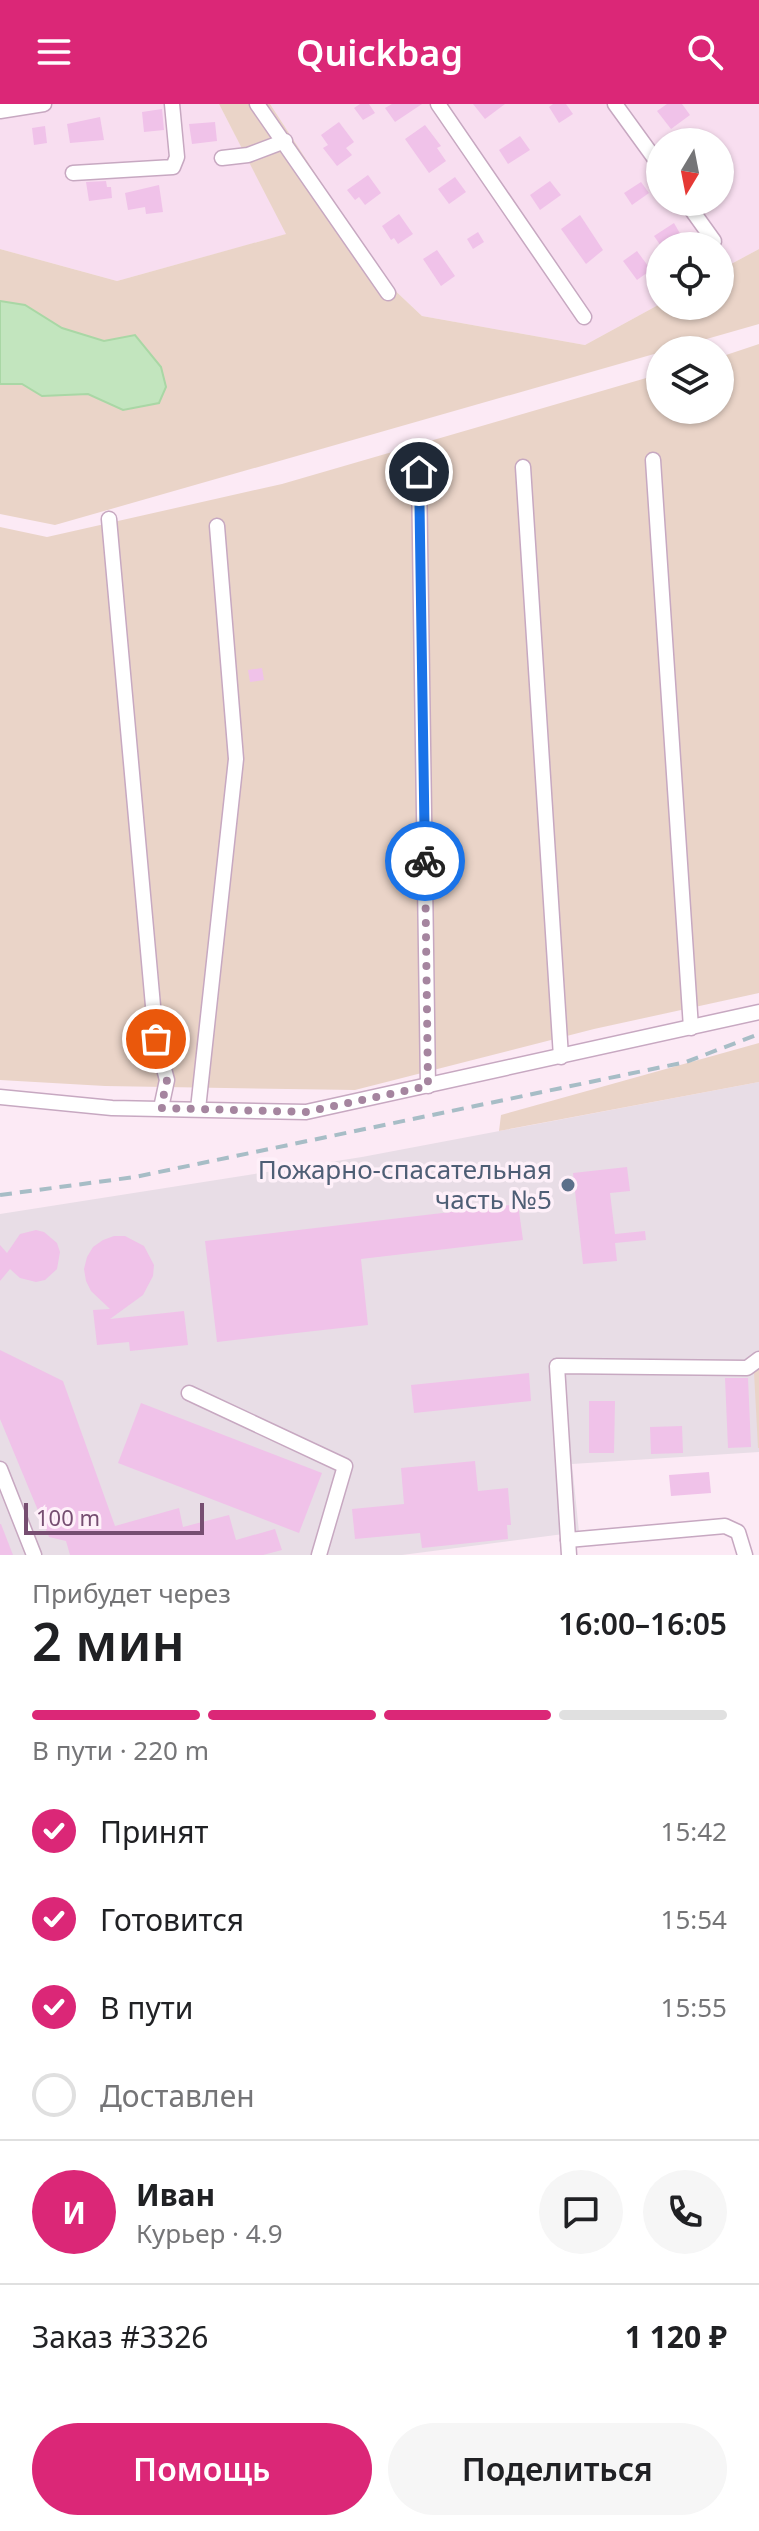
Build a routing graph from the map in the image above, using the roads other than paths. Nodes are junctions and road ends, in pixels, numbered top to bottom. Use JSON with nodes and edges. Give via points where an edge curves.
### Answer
{"nodes":[{"id":1,"x":44,"y":104,"type":"edge"},
{"id":2,"x":172,"y":104,"type":"edge"},
{"id":3,"x":257,"y":104,"type":"edge"},
{"id":4,"x":438,"y":104,"type":"edge"},
{"id":5,"x":615,"y":104,"type":"edge"},
{"id":6,"x":0,"y":111,"type":"edge"},
{"id":7,"x":285,"y":141,"type":"junction"},
{"id":8,"x":646,"y":147,"type":"edge"},
{"id":9,"x":222,"y":158,"type":"dead end"},
{"id":10,"x":73,"y":173,"type":"dead end"},
{"id":11,"x":388,"y":293,"type":"dead end"},
{"id":12,"x":584,"y":317,"type":"dead end"},
{"id":13,"x":653,"y":460,"type":"dead end"},
{"id":14,"x":523,"y":467,"type":"dead end"},
{"id":15,"x":419,"y":472,"type":"dead end"},
{"id":16,"x":109,"y":519,"type":"dead end"},
{"id":17,"x":217,"y":526,"type":"dead end"},
{"id":18,"x":759,"y":1012,"type":"edge"},
{"id":19,"x":691,"y":1028,"type":"junction"},
{"id":20,"x":561,"y":1057,"type":"junction"},
{"id":21,"x":428,"y":1086,"type":"junction"},
{"id":22,"x":0,"y":1097,"type":"edge"},
{"id":23,"x":161,"y":1108,"type":"junction"},
{"id":24,"x":198,"y":1109,"type":"junction"},
{"id":25,"x":759,"y":1359,"type":"edge"},
{"id":26,"x":189,"y":1393,"type":"dead end"},
{"id":27,"x":0,"y":1469,"type":"edge"},
{"id":28,"x":568,"y":1548,"type":"edge"},
{"id":29,"x":34,"y":1555,"type":"edge"},
{"id":30,"x":319,"y":1555,"type":"edge"},
{"id":31,"x":745,"y":1555,"type":"edge"}],
"edges":[{"from":1,"to":6,"type":"street"},
{"from":2,"to":10,"type":"street","via":[[177,160],[172,167]]},
{"from":3,"to":7,"type":"street"},
{"from":4,"to":12,"type":"street"},
{"from":5,"to":8,"type":"street"},
{"from":7,"to":9,"type":"street"},
{"from":7,"to":11,"type":"street"},
{"from":13,"to":19,"type":"street"},
{"from":14,"to":20,"type":"street"},
{"from":15,"to":21,"type":"street"},
{"from":16,"to":23,"type":"street","via":[[156,1039],[167,1080]]},
{"from":17,"to":24,"type":"street","via":[[236,759]]},
{"from":18,"to":19,"type":"street"},
{"from":19,"to":20,"type":"street"},
{"from":20,"to":21,"type":"street"},
{"from":21,"to":24,"type":"street","via":[[306,1112]]},
{"from":22,"to":23,"type":"street"},
{"from":23,"to":24,"type":"street"},
{"from":25,"to":28,"type":"street","via":[[747,1368],[557,1366]]},
{"from":26,"to":30,"type":"street","via":[[345,1466]]},
{"from":27,"to":29,"type":"street"},
{"from":28,"to":31,"type":"street","via":[[725,1526],[738,1532]]}]}
